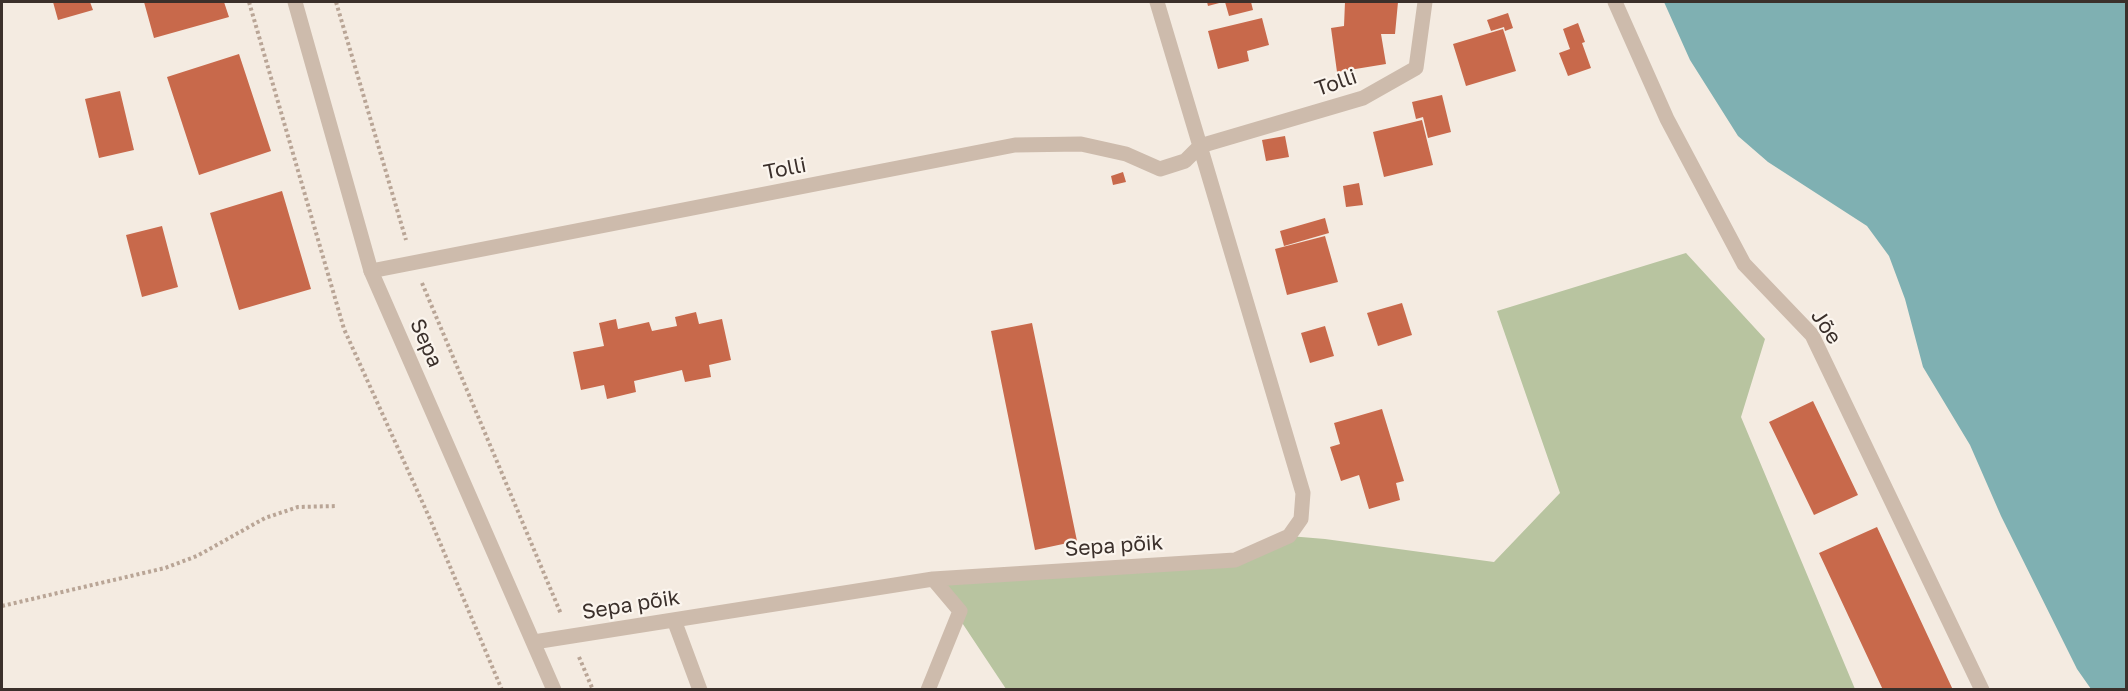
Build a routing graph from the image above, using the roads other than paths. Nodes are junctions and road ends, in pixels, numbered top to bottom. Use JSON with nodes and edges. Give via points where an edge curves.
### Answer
{"nodes":[{"id":1,"x":295,"y":2,"type":"edge"},
{"id":2,"x":1157,"y":2,"type":"edge"},
{"id":3,"x":1425,"y":2,"type":"edge"},
{"id":4,"x":1616,"y":2,"type":"edge"},
{"id":5,"x":1200,"y":146,"type":"junction"},
{"id":6,"x":371,"y":271,"type":"junction"},
{"id":7,"x":933,"y":579,"type":"junction"},
{"id":8,"x":674,"y":620,"type":"junction"},
{"id":9,"x":534,"y":642,"type":"junction"},
{"id":10,"x":554,"y":690,"type":"edge"},
{"id":11,"x":700,"y":690,"type":"edge"},
{"id":12,"x":928,"y":690,"type":"edge"},
{"id":13,"x":1982,"y":690,"type":"edge"}],
"edges":[{"from":1,"to":6,"type":"street","name":"Sepa"},
{"from":2,"to":5,"type":"street"},
{"from":3,"to":5,"type":"street","name":"Tolli","via":[[1416,69],[1364,98]]},
{"from":4,"to":13,"type":"street","name":"Jõe","via":[[1667,119],[1744,264],[1812,335]]},
{"from":5,"to":6,"type":"street","name":"Tolli","via":[[1185,161],[1160,169],[1126,154],[1081,144],[1015,145]]},
{"from":5,"to":7,"type":"street","name":"Sepa põik","via":[[1303,493],[1301,519],[1289,536],[1235,560]]},
{"from":6,"to":9,"type":"street","name":"Sepa"},
{"from":7,"to":8,"type":"street","name":"Sepa põik"},
{"from":7,"to":12,"type":"street","via":[[960,611]]},
{"from":8,"to":9,"type":"street","name":"Sepa põik"},
{"from":8,"to":11,"type":"street"},
{"from":9,"to":10,"type":"street","name":"Sepa"}]}
